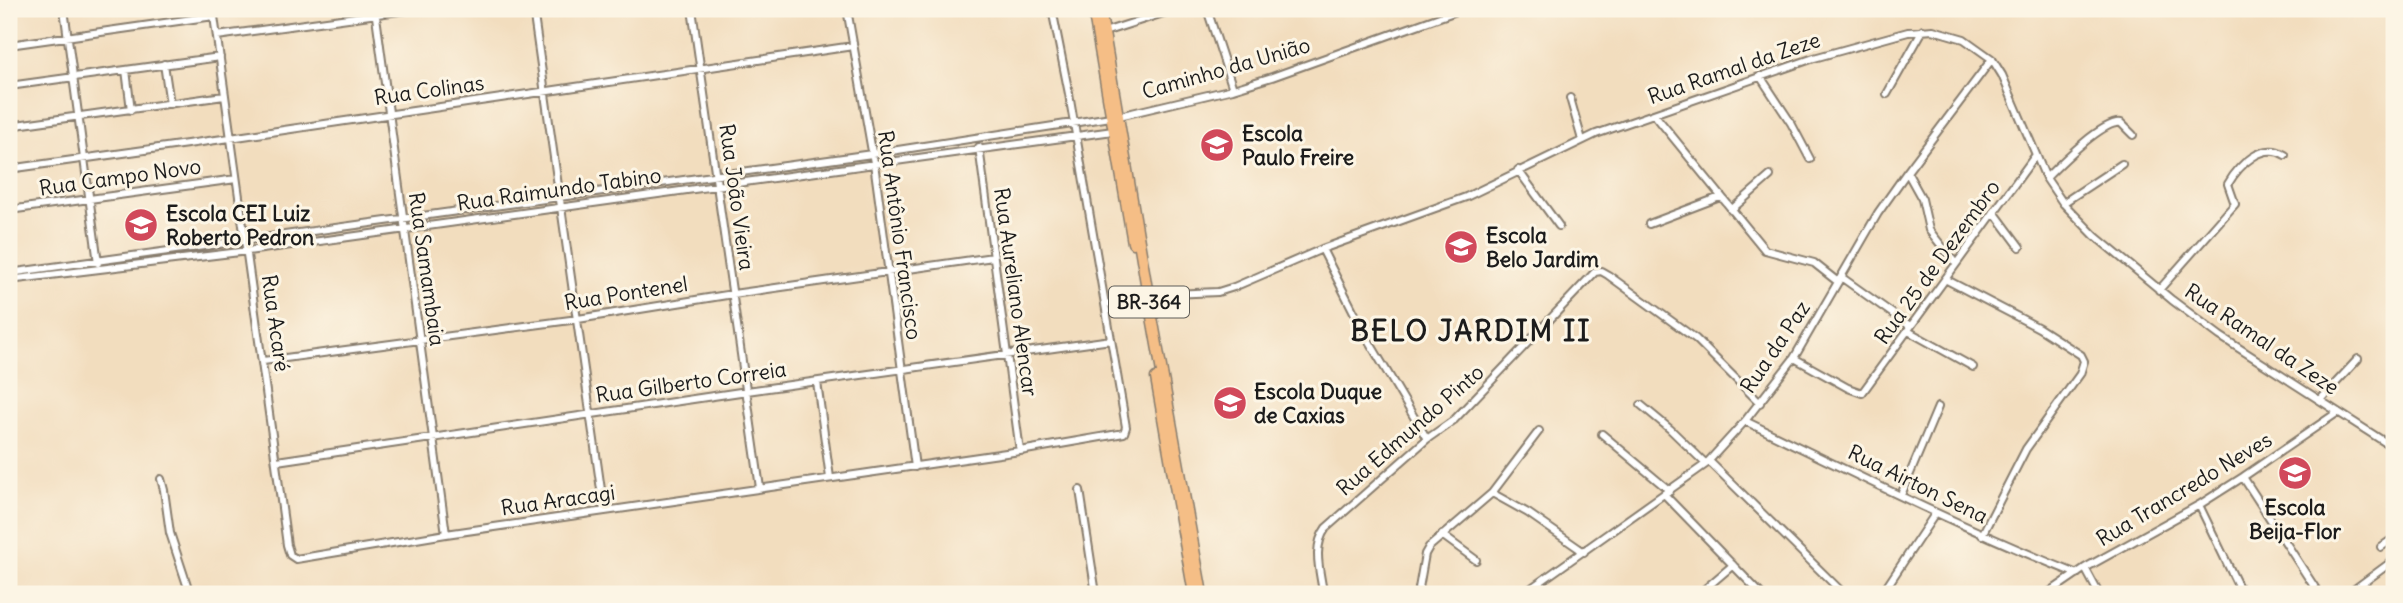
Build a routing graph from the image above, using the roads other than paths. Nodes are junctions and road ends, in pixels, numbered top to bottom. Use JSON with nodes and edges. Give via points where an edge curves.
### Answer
{"nodes":[{"id":1,"x":64,"y":9,"type":"edge"},
{"id":2,"x":414,"y":9,"type":"edge"},
{"id":3,"x":533,"y":9,"type":"edge"},
{"id":4,"x":692,"y":9,"type":"edge"},
{"id":5,"x":847,"y":9,"type":"edge"},
{"id":6,"x":1052,"y":9,"type":"edge"},
{"id":7,"x":1093,"y":9,"type":"edge"},
{"id":8,"x":1100,"y":9,"type":"edge"},
{"id":9,"x":1176,"y":9,"type":"edge"},
{"id":10,"x":1207,"y":9,"type":"edge"},
{"id":11,"x":1456,"y":10,"type":"edge"},
{"id":12,"x":213,"y":12,"type":"edge"},
{"id":13,"x":375,"y":12,"type":"edge"},
{"id":14,"x":1923,"y":30,"type":"junction"},
{"id":15,"x":1104,"y":32,"type":"junction"},
{"id":16,"x":217,"y":36,"type":"junction"},
{"id":17,"x":68,"y":37,"type":"junction"},
{"id":18,"x":9,"y":45,"type":"edge"},
{"id":19,"x":853,"y":46,"type":"junction"},
{"id":20,"x":220,"y":57,"type":"junction"},
{"id":21,"x":1993,"y":59,"type":"junction"},
{"id":22,"x":164,"y":64,"type":"junction"},
{"id":23,"x":701,"y":68,"type":"junction"},
{"id":24,"x":126,"y":70,"type":"junction"},
{"id":25,"x":1760,"y":76,"type":"junction"},
{"id":26,"x":73,"y":77,"type":"junction"},
{"id":27,"x":9,"y":86,"type":"edge"},
{"id":28,"x":1233,"y":89,"type":"junction"},
{"id":29,"x":545,"y":91,"type":"junction"},
{"id":30,"x":1887,"y":94,"type":"dead end"},
{"id":31,"x":224,"y":96,"type":"junction"},
{"id":32,"x":1570,"y":98,"type":"dead end"},
{"id":33,"x":170,"y":104,"type":"junction"},
{"id":34,"x":131,"y":110,"type":"junction"},
{"id":35,"x":388,"y":114,"type":"junction"},
{"id":36,"x":1654,"y":114,"type":"junction"},
{"id":37,"x":79,"y":116,"type":"junction"},
{"id":38,"x":1115,"y":117,"type":"junction"},
{"id":39,"x":1073,"y":123,"type":"junction"},
{"id":40,"x":9,"y":126,"type":"edge"},
{"id":41,"x":1113,"y":131,"type":"junction"},
{"id":42,"x":2133,"y":135,"type":"dead end"},
{"id":43,"x":1076,"y":136,"type":"junction"},
{"id":44,"x":230,"y":138,"type":"junction"},
{"id":45,"x":978,"y":138,"type":"junction"},
{"id":46,"x":1582,"y":140,"type":"junction"},
{"id":47,"x":979,"y":148,"type":"junction"},
{"id":48,"x":872,"y":154,"type":"junction"},
{"id":49,"x":2286,"y":155,"type":"dead end"},
{"id":50,"x":2035,"y":156,"type":"junction"},
{"id":51,"x":84,"y":158,"type":"junction"},
{"id":52,"x":1810,"y":159,"type":"dead end"},
{"id":53,"x":874,"y":163,"type":"junction"},
{"id":54,"x":2122,"y":163,"type":"dead end"},
{"id":55,"x":804,"y":164,"type":"junction"},
{"id":56,"x":9,"y":169,"type":"edge"},
{"id":57,"x":1518,"y":170,"type":"junction"},
{"id":58,"x":806,"y":172,"type":"junction"},
{"id":59,"x":1907,"y":172,"type":"junction"},
{"id":60,"x":717,"y":176,"type":"junction"},
{"id":61,"x":1770,"y":176,"type":"dead end"},
{"id":62,"x":2046,"y":178,"type":"junction"},
{"id":63,"x":236,"y":179,"type":"junction"},
{"id":64,"x":718,"y":185,"type":"junction"},
{"id":65,"x":561,"y":197,"type":"junction"},
{"id":66,"x":1720,"y":197,"type":"junction"},
{"id":67,"x":89,"y":198,"type":"junction"},
{"id":68,"x":2063,"y":203,"type":"junction"},
{"id":69,"x":562,"y":207,"type":"junction"},
{"id":70,"x":9,"y":210,"type":"edge"},
{"id":71,"x":1731,"y":210,"type":"junction"},
{"id":72,"x":1994,"y":212,"type":"junction"},
{"id":73,"x":428,"y":214,"type":"junction"},
{"id":74,"x":402,"y":218,"type":"junction"},
{"id":75,"x":1648,"y":224,"type":"dead end"},
{"id":76,"x":431,"y":225,"type":"junction"},
{"id":77,"x":1559,"y":226,"type":"dead end"},
{"id":78,"x":403,"y":229,"type":"junction"},
{"id":79,"x":247,"y":241,"type":"junction"},
{"id":80,"x":2020,"y":247,"type":"dead end"},
{"id":81,"x":1322,"y":249,"type":"junction"},
{"id":82,"x":248,"y":251,"type":"junction"},
{"id":83,"x":993,"y":257,"type":"junction"},
{"id":84,"x":98,"y":260,"type":"junction"},
{"id":85,"x":1956,"y":264,"type":"junction"},
{"id":86,"x":99,"y":269,"type":"junction"},
{"id":87,"x":888,"y":272,"type":"junction"},
{"id":88,"x":9,"y":273,"type":"edge"},
{"id":89,"x":1839,"y":279,"type":"junction"},
{"id":90,"x":1945,"y":279,"type":"junction"},
{"id":91,"x":9,"y":280,"type":"edge"},
{"id":92,"x":2159,"y":290,"type":"junction"},
{"id":93,"x":733,"y":294,"type":"junction"},
{"id":94,"x":1145,"y":297,"type":"junction"},
{"id":95,"x":1106,"y":304,"type":"junction"},
{"id":96,"x":578,"y":319,"type":"junction"},
{"id":97,"x":1909,"y":328,"type":"junction"},
{"id":98,"x":419,"y":339,"type":"junction"},
{"id":99,"x":1111,"y":340,"type":"junction"},
{"id":100,"x":1007,"y":354,"type":"junction"},
{"id":101,"x":1794,"y":358,"type":"junction"},
{"id":102,"x":2358,"y":359,"type":"dead end"},
{"id":103,"x":263,"y":361,"type":"junction"},
{"id":104,"x":1973,"y":367,"type":"dead end"},
{"id":105,"x":901,"y":370,"type":"junction"},
{"id":106,"x":817,"y":382,"type":"junction"},
{"id":107,"x":747,"y":391,"type":"junction"},
{"id":108,"x":2320,"y":400,"type":"junction"},
{"id":109,"x":1760,"y":403,"type":"junction"},
{"id":110,"x":1641,"y":405,"type":"dead end"},
{"id":111,"x":1938,"y":407,"type":"dead end"},
{"id":112,"x":2338,"y":412,"type":"junction"},
{"id":113,"x":590,"y":415,"type":"junction"},
{"id":114,"x":1745,"y":421,"type":"junction"},
{"id":115,"x":1539,"y":431,"type":"dead end"},
{"id":116,"x":1602,"y":434,"type":"dead end"},
{"id":117,"x":2394,"y":435,"type":"edge"},
{"id":118,"x":434,"y":438,"type":"junction"},
{"id":119,"x":1427,"y":439,"type":"junction"},
{"id":120,"x":2385,"y":441,"type":"junction"},
{"id":121,"x":2394,"y":448,"type":"edge"},
{"id":122,"x":1020,"y":451,"type":"junction"},
{"id":123,"x":277,"y":461,"type":"junction"},
{"id":124,"x":1707,"y":462,"type":"junction"},
{"id":125,"x":915,"y":467,"type":"junction"},
{"id":126,"x":2243,"y":477,"type":"junction"},
{"id":127,"x":830,"y":478,"type":"junction"},
{"id":128,"x":160,"y":479,"type":"dead end"},
{"id":129,"x":760,"y":488,"type":"junction"},
{"id":130,"x":1080,"y":490,"type":"dead end"},
{"id":131,"x":1667,"y":492,"type":"junction"},
{"id":132,"x":1492,"y":493,"type":"junction"},
{"id":133,"x":1900,"y":495,"type":"junction"},
{"id":134,"x":2199,"y":505,"type":"junction"},
{"id":135,"x":604,"y":511,"type":"junction"},
{"id":136,"x":1935,"y":514,"type":"junction"},
{"id":137,"x":446,"y":534,"type":"junction"},
{"id":138,"x":1442,"y":535,"type":"junction"},
{"id":139,"x":1982,"y":535,"type":"junction"},
{"id":140,"x":2394,"y":538,"type":"edge"},
{"id":141,"x":2381,"y":547,"type":"dead end"},
{"id":142,"x":1584,"y":552,"type":"junction"},
{"id":143,"x":292,"y":558,"type":"joint"},
{"id":144,"x":1476,"y":560,"type":"dead end"},
{"id":145,"x":2394,"y":561,"type":"edge"},
{"id":146,"x":1733,"y":565,"type":"junction"},
{"id":147,"x":2085,"y":568,"type":"junction"},
{"id":148,"x":2077,"y":574,"type":"junction"},
{"id":149,"x":1534,"y":591,"type":"edge"},
{"id":150,"x":190,"y":593,"type":"edge"},
{"id":151,"x":1323,"y":593,"type":"edge"},
{"id":152,"x":1096,"y":594,"type":"edge"},
{"id":153,"x":1194,"y":594,"type":"edge"},
{"id":154,"x":1202,"y":594,"type":"edge"},
{"id":155,"x":1315,"y":594,"type":"edge"},
{"id":156,"x":1338,"y":594,"type":"edge"},
{"id":157,"x":1418,"y":594,"type":"edge"},
{"id":158,"x":1523,"y":594,"type":"edge"},
{"id":159,"x":1699,"y":594,"type":"edge"},
{"id":160,"x":1761,"y":594,"type":"edge"},
{"id":161,"x":1844,"y":594,"type":"edge"},
{"id":162,"x":1881,"y":594,"type":"edge"},
{"id":163,"x":2047,"y":594,"type":"edge"},
{"id":164,"x":2099,"y":594,"type":"edge"},
{"id":165,"x":2242,"y":594,"type":"edge"},
{"id":166,"x":2319,"y":594,"type":"edge"},
{"id":167,"x":2348,"y":594,"type":"edge"}],
"edges":[{"from":1,"to":17,"type":"street"},
{"from":2,"to":13,"type":"street"},
{"from":3,"to":29,"type":"street"},
{"from":4,"to":23,"type":"street","name":"Rua João Vieira"},
{"from":5,"to":19,"type":"street","name":"Rua Antônio Francisco"},
{"from":6,"to":39,"type":"street"},
{"from":7,"to":38,"type":"highway","number":"BR-364"},
{"from":8,"to":15,"type":"highway","number":"BR-364"},
{"from":9,"to":15,"type":"street"},
{"from":10,"to":28,"type":"street"},
{"from":11,"to":28,"type":"street","name":"Caminho da União"},
{"from":12,"to":16,"type":"street","name":"Rua Acaré"},
{"from":12,"to":17,"type":"street"},
{"from":13,"to":16,"type":"street"},
{"from":13,"to":35,"type":"street","name":"Rua Samambaia"},
{"from":14,"to":21,"type":"street","name":"Rua Ramal da Zeze","via":[[1964,39]]},
{"from":14,"to":25,"type":"street","name":"Rua Ramal da Zeze"},
{"from":14,"to":30,"type":"street"},
{"from":15,"to":38,"type":"highway","number":"BR-364"},
{"from":16,"to":20,"type":"street","name":"Rua Acaré"},
{"from":17,"to":18,"type":"street"},
{"from":17,"to":26,"type":"street"},
{"from":19,"to":23,"type":"street","name":"Rua Colinas"},
{"from":19,"to":48,"type":"street","name":"Rua Antônio Francisco"},
{"from":20,"to":22,"type":"street"},
{"from":20,"to":31,"type":"street","name":"Rua Acaré"},
{"from":21,"to":50,"type":"street","name":"Rua Ramal da Zeze"},
{"from":21,"to":59,"type":"street","name":"Rua da Paz"},
{"from":22,"to":24,"type":"street"},
{"from":22,"to":33,"type":"street"},
{"from":23,"to":29,"type":"street","name":"Rua Colinas"},
{"from":23,"to":60,"type":"street","name":"Rua João Vieira"},
{"from":24,"to":26,"type":"street"},
{"from":24,"to":34,"type":"street"},
{"from":25,"to":36,"type":"street","name":"Rua Ramal da Zeze"},
{"from":25,"to":52,"type":"street"},
{"from":26,"to":27,"type":"street"},
{"from":26,"to":37,"type":"street"},
{"from":28,"to":38,"type":"street","name":"Caminho da União"},
{"from":29,"to":35,"type":"street","name":"Rua Colinas"},
{"from":29,"to":65,"type":"street"},
{"from":31,"to":33,"type":"street"},
{"from":31,"to":44,"type":"street","name":"Rua Acaré"},
{"from":32,"to":46,"type":"street"},
{"from":33,"to":34,"type":"street"},
{"from":34,"to":37,"type":"street"},
{"from":35,"to":44,"type":"street","name":"Rua Colinas"},
{"from":35,"to":74,"type":"street","name":"Rua Samambaia"},
{"from":36,"to":46,"type":"street","name":"Rua Ramal da Zeze"},
{"from":36,"to":66,"type":"street"},
{"from":37,"to":40,"type":"street"},
{"from":37,"to":51,"type":"street"},
{"from":38,"to":39,"type":"street","name":"Rua Raimundo Tabino"},
{"from":38,"to":41,"type":"highway","number":"BR-364"},
{"from":38,"to":94,"type":"highway","number":"BR-364"},
{"from":39,"to":43,"type":"street"},
{"from":39,"to":45,"type":"street","name":"Rua Raimundo Tabino"},
{"from":41,"to":43,"type":"street","name":"Rua Raimundo Tabino"},
{"from":41,"to":94,"type":"highway","number":"BR-364"},
{"from":42,"to":62,"type":"street","via":[[2121,123],[2114,123]]},
{"from":43,"to":47,"type":"street","name":"Rua Raimundo Tabino"},
{"from":43,"to":95,"type":"street","number":"BR-364"},
{"from":44,"to":51,"type":"street","name":"Rua Colinas"},
{"from":44,"to":63,"type":"street","name":"Rua Acaré"},
{"from":45,"to":47,"type":"street","name":"Rua Aureliano Alencar"},
{"from":45,"to":48,"type":"street","name":"Rua Raimundo Tabino"},
{"from":46,"to":57,"type":"street","name":"Rua Ramal da Zeze"},
{"from":47,"to":53,"type":"street","name":"Rua Raimundo Tabino"},
{"from":47,"to":83,"type":"street","name":"Rua Aureliano Alencar"},
{"from":48,"to":53,"type":"street","name":"Rua Antônio Francisco"},
{"from":48,"to":55,"type":"street","name":"Rua Raimundo Tabino"},
{"from":49,"to":92,"type":"street","via":[[2269,150],[2249,159],[2228,184],[2235,205]]},
{"from":50,"to":62,"type":"street","name":"Rua Ramal da Zeze"},
{"from":50,"to":72,"type":"street","name":"Rua 25 de Dezembro"},
{"from":51,"to":56,"type":"street","name":"Rua Colinas"},
{"from":51,"to":67,"type":"street"},
{"from":53,"to":58,"type":"street","name":"Rua Raimundo Tabino"},
{"from":53,"to":87,"type":"street","name":"Rua Antônio Francisco"},
{"from":54,"to":68,"type":"street"},
{"from":55,"to":58,"type":"street"},
{"from":55,"to":60,"type":"street","name":"Rua Raimundo Tabino"},
{"from":57,"to":77,"type":"street"},
{"from":57,"to":81,"type":"street","name":"Rua Ramal da Zeze","via":[[1466,197]]},
{"from":58,"to":64,"type":"street","name":"Rua Raimundo Tabino"},
{"from":59,"to":85,"type":"street","via":[[1923,199],[1929,230]]},
{"from":59,"to":89,"type":"street","name":"Rua da Paz"},
{"from":60,"to":64,"type":"street","name":"Rua João Vieira"},
{"from":60,"to":65,"type":"street","name":"Rua Raimundo Tabino"},
{"from":61,"to":71,"type":"street"},
{"from":62,"to":68,"type":"street","name":"Rua Ramal da Zeze"},
{"from":63,"to":67,"type":"street","name":"Rua Campo Novo"},
{"from":63,"to":79,"type":"street","name":"Rua Acaré"},
{"from":64,"to":69,"type":"street","name":"Rua Raimundo Tabino"},
{"from":64,"to":93,"type":"street","name":"Rua João Vieira"},
{"from":65,"to":69,"type":"street"},
{"from":65,"to":73,"type":"street","name":"Rua Raimundo Tabino"},
{"from":66,"to":71,"type":"street"},
{"from":66,"to":75,"type":"street"},
{"from":67,"to":70,"type":"street","name":"Rua Campo Novo"},
{"from":67,"to":84,"type":"street"},
{"from":68,"to":92,"type":"street","name":"Rua Ramal da Zeze"},
{"from":69,"to":76,"type":"street","name":"Rua Raimundo Tabino"},
{"from":69,"to":96,"type":"street"},
{"from":71,"to":89,"type":"street","via":[[1765,250],[1814,263]]},
{"from":72,"to":80,"type":"street"},
{"from":72,"to":85,"type":"street","name":"Rua 25 de Dezembro"},
{"from":73,"to":74,"type":"street","name":"Rua Raimundo Tabino"},
{"from":73,"to":76,"type":"street"},
{"from":74,"to":78,"type":"street","name":"Rua Samambaia"},
{"from":74,"to":79,"type":"street","name":"Rua Raimundo Tabino"},
{"from":76,"to":78,"type":"street","name":"Rua Raimundo Tabino"},
{"from":78,"to":82,"type":"street","name":"Rua Raimundo Tabino"},
{"from":78,"to":98,"type":"street","name":"Rua Samambaia"},
{"from":79,"to":82,"type":"street","name":"Rua Acaré"},
{"from":79,"to":84,"type":"street","name":"Rua Raimundo Tabino"},
{"from":81,"to":94,"type":"street","name":"Rua Ramal da Zeze","via":[[1226,290]]},
{"from":81,"to":119,"type":"street","via":[[1367,338]]},
{"from":82,"to":86,"type":"street","name":"Rua Raimundo Tabino"},
{"from":82,"to":103,"type":"street","name":"Rua Acaré"},
{"from":83,"to":87,"type":"street","name":"Rua Pontenel"},
{"from":83,"to":100,"type":"street","name":"Rua Aureliano Alencar"},
{"from":84,"to":86,"type":"street"},
{"from":84,"to":88,"type":"street","name":"Rua Raimundo Tabino"},
{"from":85,"to":90,"type":"street","name":"Rua 25 de Dezembro"},
{"from":86,"to":91,"type":"street","name":"Rua Raimundo Tabino"},
{"from":87,"to":93,"type":"street","name":"Rua Pontenel"},
{"from":87,"to":105,"type":"street","name":"Rua Antônio Francisco"},
{"from":89,"to":97,"type":"street"},
{"from":89,"to":101,"type":"street","name":"Rua da Paz"},
{"from":90,"to":97,"type":"street","name":"Rua 25 de Dezembro"},
{"from":90,"to":139,"type":"street","via":[[2039,328],[2083,358],[2080,374],[2026,449]]},
{"from":92,"to":108,"type":"street","name":"Rua Ramal da Zeze","via":[[2220,336]]},
{"from":93,"to":96,"type":"street","name":"Rua Pontenel"},
{"from":93,"to":107,"type":"street","name":"Rua João Vieira"},
{"from":94,"to":95,"type":"street","name":"Rua Ramal da Zeze"},
{"from":94,"to":153,"type":"highway","number":"BR-364"},
{"from":94,"to":154,"type":"highway","number":"BR-364"},
{"from":95,"to":99,"type":"street","number":"BR-364"},
{"from":96,"to":98,"type":"street","name":"Rua Pontenel"},
{"from":96,"to":113,"type":"street"},
{"from":97,"to":101,"type":"street","name":"Rua 25 de Dezembro","via":[[1860,394]]},
{"from":97,"to":104,"type":"street"},
{"from":98,"to":103,"type":"street","name":"Rua Pontenel"},
{"from":98,"to":118,"type":"street","name":"Rua Samambaia"},
{"from":99,"to":100,"type":"street","name":"Rua Gilberto Correia"},
{"from":99,"to":122,"type":"street","via":[[1125,432]]},
{"from":100,"to":105,"type":"street","name":"Rua Gilberto Correia"},
{"from":100,"to":122,"type":"street","name":"Rua Aureliano Alencar"},
{"from":101,"to":109,"type":"street","name":"Rua da Paz"},
{"from":102,"to":108,"type":"street"},
{"from":103,"to":123,"type":"street","name":"Rua Acaré"},
{"from":105,"to":106,"type":"street","name":"Rua Gilberto Correia"},
{"from":105,"to":125,"type":"street","name":"Rua Antônio Francisco"},
{"from":106,"to":107,"type":"street","name":"Rua Gilberto Correia"},
{"from":106,"to":127,"type":"street"},
{"from":107,"to":113,"type":"street","name":"Rua Gilberto Correia"},
{"from":107,"to":129,"type":"street","name":"Rua João Vieira"},
{"from":108,"to":112,"type":"street","name":"Rua Ramal da Zeze"},
{"from":109,"to":114,"type":"street","name":"Rua da Paz"},
{"from":109,"to":119,"type":"street","name":"Rua Edmundo Pinto","via":[[1681,326],[1598,271],[1482,393]]},
{"from":110,"to":124,"type":"street"},
{"from":111,"to":133,"type":"street"},
{"from":112,"to":120,"type":"street","name":"Rua Ramal da Zeze"},
{"from":112,"to":126,"type":"street","name":"Rua Trancredo Neves"},
{"from":113,"to":118,"type":"street","name":"Rua Gilberto Correia"},
{"from":113,"to":135,"type":"street"},
{"from":114,"to":124,"type":"street","name":"Rua da Paz"},
{"from":114,"to":133,"type":"street","name":"Rua Airton Sena"},
{"from":115,"to":132,"type":"street"},
{"from":116,"to":131,"type":"street"},
{"from":117,"to":120,"type":"street"},
{"from":118,"to":123,"type":"street","name":"Rua Gilberto Correia"},
{"from":118,"to":137,"type":"street","name":"Rua Samambaia"},
{"from":119,"to":151,"type":"street","name":"Rua Edmundo Pinto","via":[[1322,534],[1318,549]]},
{"from":120,"to":121,"type":"street","name":"Rua Ramal da Zeze"},
{"from":122,"to":125,"type":"street"},
{"from":123,"to":143,"type":"street","name":"Rua Acaré"},
{"from":124,"to":131,"type":"street","name":"Rua da Paz"},
{"from":124,"to":161,"type":"street"},
{"from":125,"to":127,"type":"street"},
{"from":126,"to":134,"type":"street","name":"Rua Trancredo Neves"},
{"from":126,"to":166,"type":"street"},
{"from":127,"to":129,"type":"street","name":"Rua Aracagi"},
{"from":128,"to":150,"type":"street","via":[[170,533]]},
{"from":129,"to":135,"type":"street","name":"Rua Aracagi"},
{"from":130,"to":152,"type":"street"},
{"from":131,"to":142,"type":"street","name":"Rua da Paz"},
{"from":131,"to":146,"type":"street"},
{"from":132,"to":138,"type":"street"},
{"from":132,"to":142,"type":"street"},
{"from":133,"to":136,"type":"street","name":"Rua Airton Sena"},
{"from":134,"to":147,"type":"street","name":"Rua Trancredo Neves"},
{"from":134,"to":165,"type":"street"},
{"from":135,"to":137,"type":"street","name":"Rua Aracagi"},
{"from":136,"to":139,"type":"street","name":"Rua Airton Sena"},
{"from":136,"to":162,"type":"street"},
{"from":137,"to":143,"type":"street","name":"Rua Aracagi"},
{"from":138,"to":144,"type":"street"},
{"from":138,"to":157,"type":"street","via":[[1426,552]]},
{"from":139,"to":148,"type":"street","name":"Rua Airton Sena"},
{"from":140,"to":141,"type":"street"},
{"from":142,"to":149,"type":"street","name":"Rua da Paz"},
{"from":145,"to":167,"type":"street"},
{"from":146,"to":159,"type":"street"},
{"from":146,"to":160,"type":"street"},
{"from":147,"to":148,"type":"street","name":"Rua Trancredo Neves"},
{"from":147,"to":164,"type":"street"},
{"from":148,"to":163,"type":"street","name":"Rua Trancredo Neves"},
{"from":149,"to":158,"type":"street","name":"Rua da Paz"},
{"from":151,"to":155,"type":"street"},
{"from":151,"to":156,"type":"street"}]}
